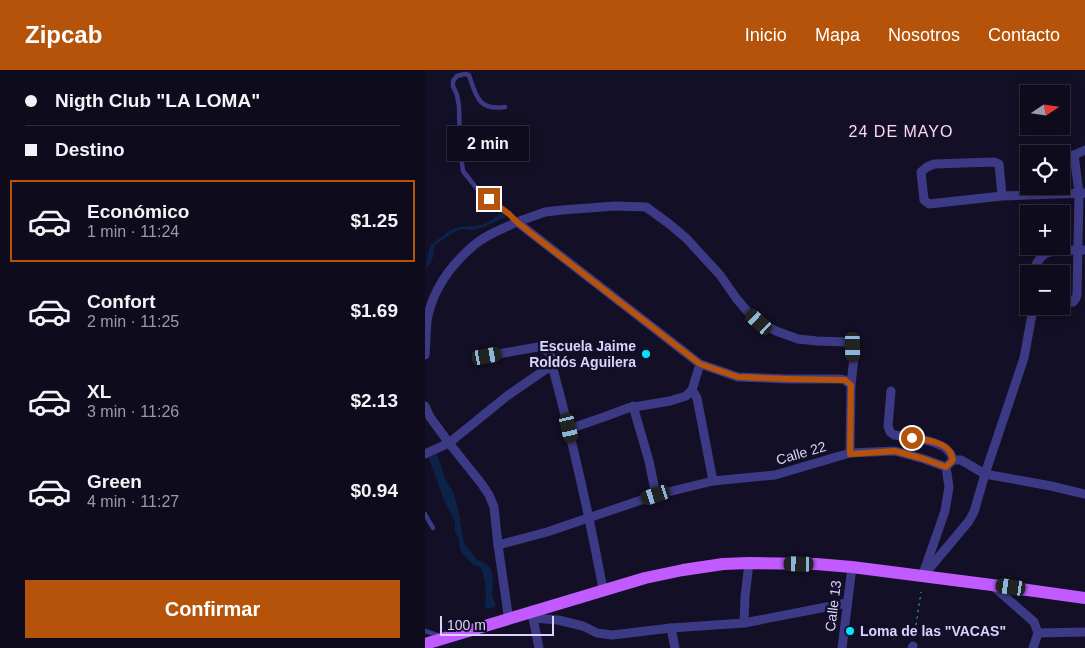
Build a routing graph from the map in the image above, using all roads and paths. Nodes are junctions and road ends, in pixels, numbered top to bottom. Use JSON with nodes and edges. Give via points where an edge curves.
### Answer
{"nodes":[{"id":1,"x":505,"y":107,"type":"dead end"},
{"id":2,"x":1085,"y":150,"type":"edge"},
{"id":3,"x":1074,"y":155,"type":"junction"},
{"id":4,"x":1070,"y":156,"type":"edge"},
{"id":5,"x":1082,"y":193,"type":"edge"},
{"id":6,"x":1002,"y":196,"type":"junction"},
{"id":7,"x":517,"y":222,"type":"junction"},
{"id":8,"x":1082,"y":250,"type":"edge"},
{"id":9,"x":1036,"y":265,"type":"edge"},
{"id":10,"x":1070,"y":302,"type":"edge"},
{"id":11,"x":1032,"y":315,"type":"edge"},
{"id":12,"x":425,"y":355,"type":"edge"},
{"id":13,"x":487,"y":356,"type":"dead end"},
{"id":14,"x":700,"y":364,"type":"junction"},
{"id":15,"x":552,"y":365,"type":"junction"},
{"id":16,"x":851,"y":385,"type":"junction"},
{"id":17,"x":692,"y":390,"type":"junction"},
{"id":18,"x":891,"y":391,"type":"dead end"},
{"id":19,"x":425,"y":406,"type":"edge"},
{"id":20,"x":633,"y":406,"type":"junction"},
{"id":21,"x":569,"y":428,"type":"junction"},
{"id":22,"x":449,"y":443,"type":"junction"},
{"id":23,"x":425,"y":454,"type":"edge"},
{"id":24,"x":850,"y":454,"type":"junction"},
{"id":25,"x":953,"y":460,"type":"junction"},
{"id":26,"x":946,"y":467,"type":"junction"},
{"id":27,"x":985,"y":474,"type":"junction"},
{"id":28,"x":713,"y":481,"type":"junction"},
{"id":29,"x":1085,"y":494,"type":"edge"},
{"id":30,"x":656,"y":495,"type":"junction"},
{"id":31,"x":425,"y":514,"type":"edge"},
{"id":32,"x":589,"y":517,"type":"junction"},
{"id":33,"x":433,"y":528,"type":"dead end"},
{"id":34,"x":498,"y":544,"type":"junction"},
{"id":35,"x":749,"y":563,"type":"junction"},
{"id":36,"x":852,"y":567,"type":"junction"},
{"id":37,"x":923,"y":576,"type":"junction"},
{"id":38,"x":992,"y":585,"type":"junction"},
{"id":39,"x":603,"y":590,"type":"junction"},
{"id":40,"x":921,"y":592,"type":"dead end"},
{"id":41,"x":1085,"y":598,"type":"edge"},
{"id":42,"x":569,"y":600,"type":"junction"},
{"id":43,"x":847,"y":603,"type":"junction"},
{"id":44,"x":508,"y":614,"type":"junction"},
{"id":45,"x":533,"y":618,"type":"junction"},
{"id":46,"x":744,"y":623,"type":"junction"},
{"id":47,"x":671,"y":628,"type":"junction"},
{"id":48,"x":425,"y":631,"type":"edge"},
{"id":49,"x":1085,"y":632,"type":"edge"},
{"id":50,"x":1038,"y":633,"type":"junction"},
{"id":51,"x":437,"y":635,"type":"junction"},
{"id":52,"x":425,"y":639,"type":"edge"},
{"id":53,"x":425,"y":644,"type":"edge"},
{"id":54,"x":442,"y":647,"type":"edge"},
{"id":55,"x":913,"y":647,"type":"edge"},
{"id":56,"x":432,"y":648,"type":"edge"},
{"id":57,"x":539,"y":648,"type":"edge"},
{"id":58,"x":675,"y":648,"type":"edge"},
{"id":59,"x":842,"y":648,"type":"edge"},
{"id":60,"x":1033,"y":648,"type":"edge"}],
"edges":[{"from":1,"to":7,"type":"lane","via":[[485,106],[478,100],[469,75],[457,76],[453,80],[459,106],[463,171],[478,190]]},
{"from":2,"to":3,"type":"street"},
{"from":3,"to":4,"type":"street"},
{"from":3,"to":5,"type":"street"},
{"from":5,"to":6,"type":"street"},
{"from":5,"to":8,"type":"street"},
{"from":6,"to":6,"type":"street","via":[[929,204],[924,200],[921,172],[934,164],[994,162],[999,164]]},
{"from":7,"to":12,"type":"street","via":[[474,245],[449,271],[427,319]]},
{"from":7,"to":14,"type":"street"},
{"from":7,"to":16,"type":"street","via":[[562,210],[646,207],[686,238],[759,322],[798,339],[848,342],[853,347],[854,358]]},
{"from":8,"to":9,"type":"street","via":[[1046,254]]},
{"from":8,"to":10,"type":"street","via":[[1077,298]]},
{"from":11,"to":27,"type":"street","via":[[1024,358]]},
{"from":13,"to":15,"type":"street","via":[[538,347],[549,352]]},
{"from":14,"to":16,"type":"street","via":[[738,377],[841,379]]},
{"from":14,"to":17,"type":"street"},
{"from":15,"to":21,"type":"street"},
{"from":15,"to":22,"type":"street"},
{"from":16,"to":24,"type":"street"},
{"from":17,"to":20,"type":"street","via":[[686,396],[670,401]]},
{"from":17,"to":28,"type":"street","via":[[697,398]]},
{"from":18,"to":25,"type":"street","via":[[890,432],[944,447]]},
{"from":19,"to":22,"type":"street"},
{"from":20,"to":21,"type":"street"},
{"from":20,"to":30,"type":"street"},
{"from":21,"to":32,"type":"street"},
{"from":22,"to":23,"type":"street"},
{"from":22,"to":34,"type":"street","via":[[489,495],[494,508]]},
{"from":24,"to":26,"type":"street","name":"Calle 22","via":[[895,451]]},
{"from":24,"to":28,"type":"street","name":"Calle 22","via":[[775,475]]},
{"from":25,"to":26,"type":"street"},
{"from":25,"to":27,"type":"street","via":[[961,460]]},
{"from":26,"to":37,"type":"street","via":[[949,487],[945,511]]},
{"from":27,"to":29,"type":"street"},
{"from":27,"to":37,"type":"street","via":[[969,521]]},
{"from":28,"to":30,"type":"street","name":"Calle 22"},
{"from":30,"to":32,"type":"street","name":"Calle 22"},
{"from":31,"to":33,"type":"lane"},
{"from":32,"to":34,"type":"street","name":"Calle 22"},
{"from":32,"to":39,"type":"street"},
{"from":34,"to":44,"type":"street"},
{"from":35,"to":36,"type":"main road"},
{"from":35,"to":39,"type":"main road","via":[[683,570]]},
{"from":35,"to":46,"type":"street"},
{"from":36,"to":37,"type":"main road"},
{"from":36,"to":43,"type":"street","name":"Calle 13"},
{"from":37,"to":38,"type":"main road"},
{"from":38,"to":41,"type":"main road"},
{"from":38,"to":50,"type":"street","via":[[1034,622]]},
{"from":39,"to":42,"type":"main road"},
{"from":40,"to":55,"type":"path"},
{"from":42,"to":44,"type":"street","via":[[531,606]]},
{"from":42,"to":45,"type":"street"},
{"from":42,"to":53,"type":"main road"},
{"from":43,"to":46,"type":"street"},
{"from":43,"to":59,"type":"street","name":"Calle 13"},
{"from":44,"to":51,"type":"street"},
{"from":45,"to":47,"type":"street","via":[[558,620],[612,635]]},
{"from":45,"to":54,"type":"street"},
{"from":45,"to":57,"type":"street"},
{"from":46,"to":47,"type":"street"},
{"from":47,"to":58,"type":"street"},
{"from":48,"to":51,"type":"lane"},
{"from":49,"to":50,"type":"street"},
{"from":50,"to":60,"type":"street"},
{"from":51,"to":52,"type":"street"},
{"from":51,"to":54,"type":"street"},
{"from":54,"to":56,"type":"street"}]}
